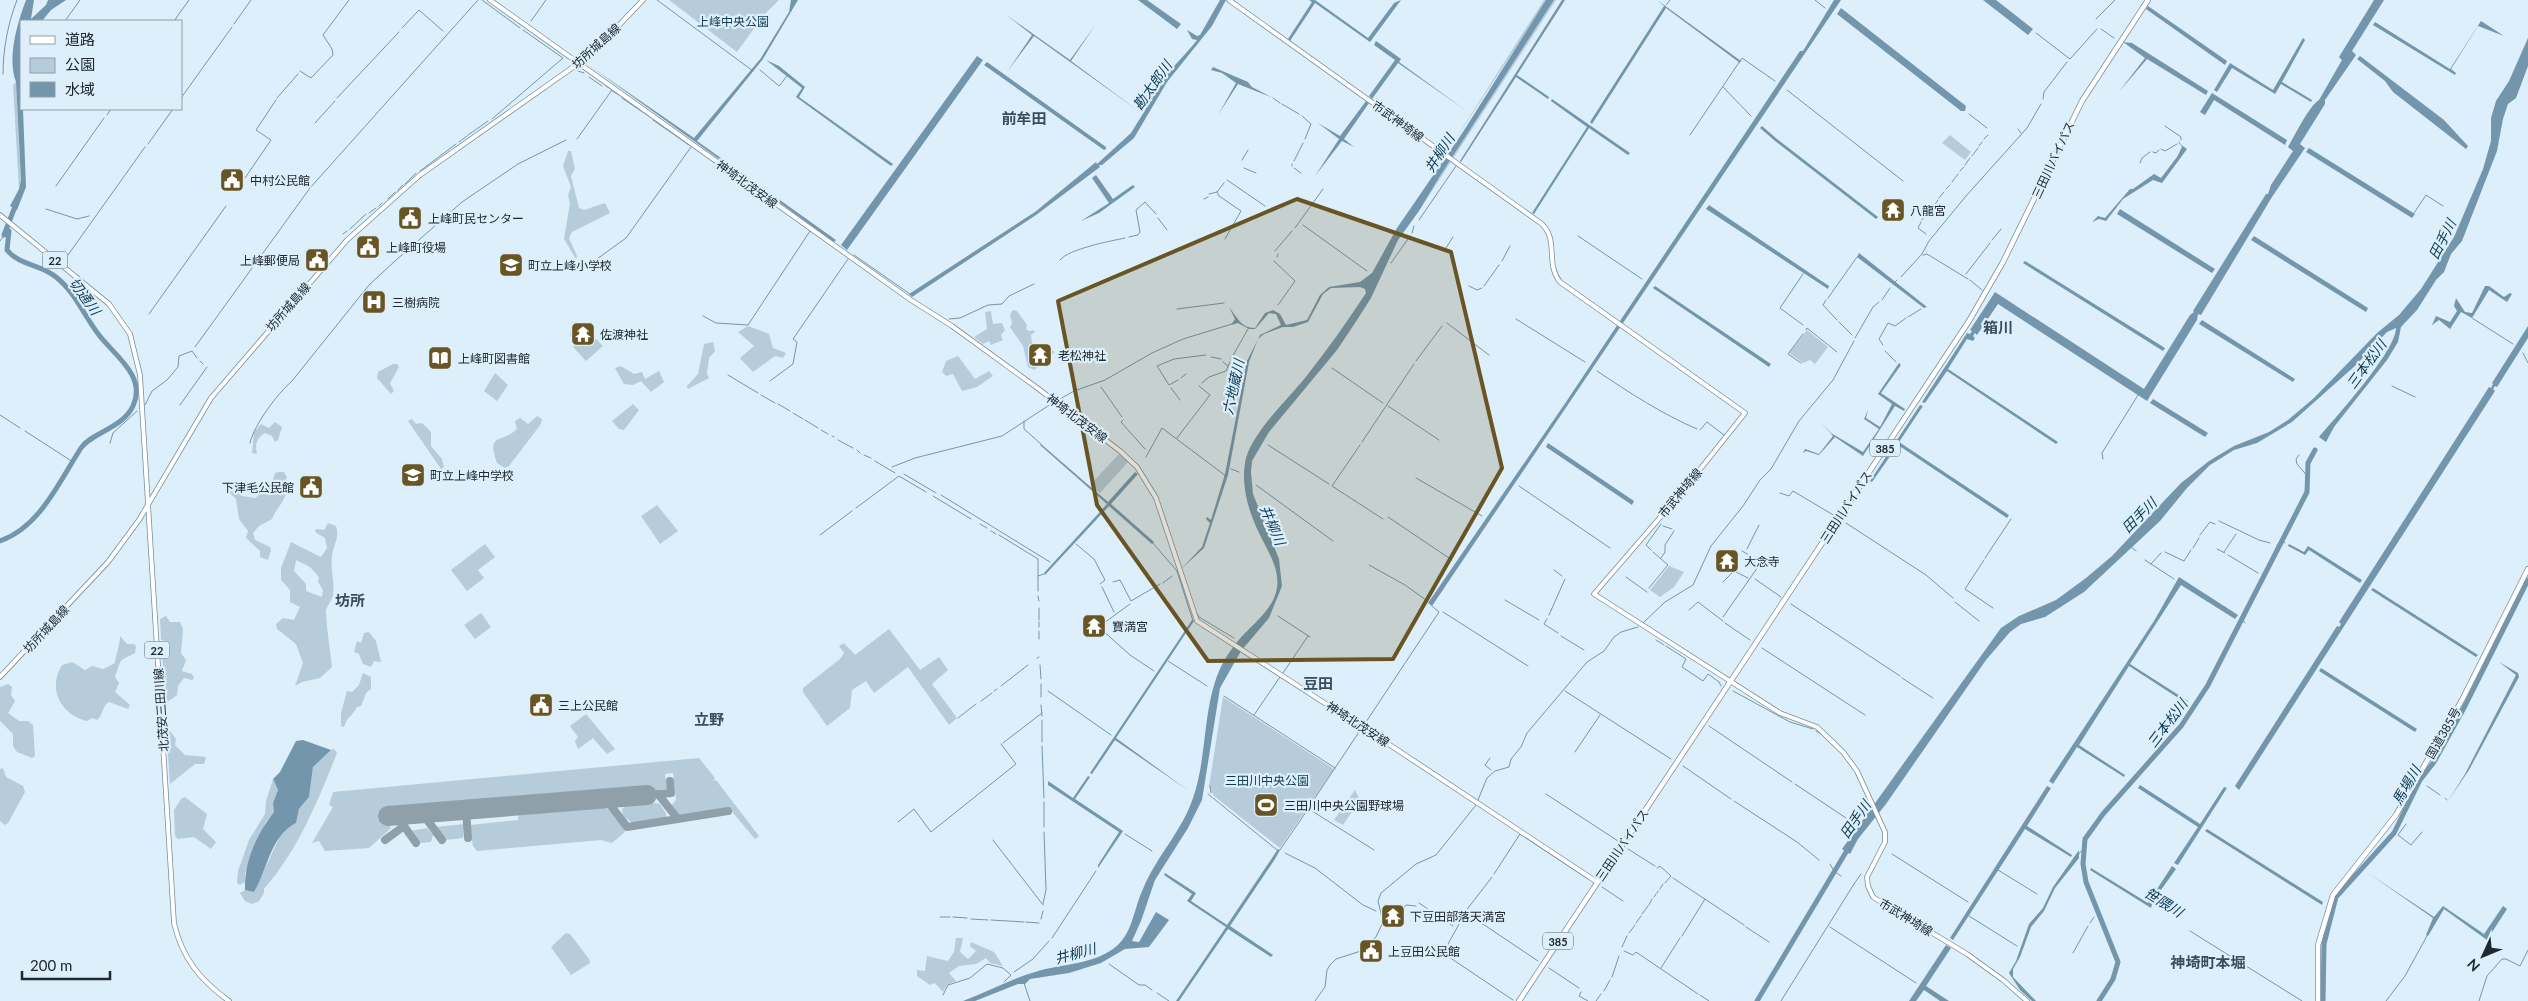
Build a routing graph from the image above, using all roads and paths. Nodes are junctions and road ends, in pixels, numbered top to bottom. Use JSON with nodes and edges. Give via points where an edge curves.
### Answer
{"nodes":[{"id":1,"x":490,"y":0,"type":"edge"},
{"id":2,"x":644,"y":0,"type":"edge"},
{"id":3,"x":1229,"y":0,"type":"edge"},
{"id":4,"x":2148,"y":0,"type":"edge"},
{"id":5,"x":579,"y":63,"type":"junction"},
{"id":6,"x":1,"y":216,"type":"edge"},
{"id":7,"x":147,"y":506,"type":"junction"},
{"id":8,"x":2528,"y":569,"type":"edge"},
{"id":9,"x":0,"y":677,"type":"edge"},
{"id":10,"x":1730,"y":682,"type":"junction"},
{"id":11,"x":1597,"y":882,"type":"junction"},
{"id":12,"x":229,"y":1001,"type":"edge"},
{"id":13,"x":1519,"y":1001,"type":"edge"},
{"id":14,"x":2027,"y":1001,"type":"edge"},
{"id":15,"x":2318,"y":1001,"type":"edge"}],
"edges":[{"from":1,"to":5,"type":"main road","name":"神埼北茂安線"},
{"from":2,"to":5,"type":"main road","name":"坊所城島線"},
{"from":3,"to":10,"type":"main road","name":"市武神埼線","via":[[1542,224],[1552,240],[1552,267],[1556,277],[1744,413],[1682,492],[1594,594]]},
{"from":4,"to":10,"type":"highway","name":"三田川バイパス","number":"385","via":[[2082,101],[2003,262],[1969,321]]},
{"from":5,"to":7,"type":"main road","name":"坊所城島線","via":[[420,174],[347,240],[226,378],[207,404]]},
{"from":5,"to":11,"type":"main road","name":"神埼北茂安線","via":[[910,300],[952,326],[1120,451],[1137,467],[1156,498],[1197,621]]},
{"from":6,"to":7,"type":"main road","name":"北茂安三田川線","number":"22","via":[[95,293],[121,318],[130,334],[139,362]]},
{"from":7,"to":9,"type":"main road","name":"坊所城島線","via":[[108,562]]},
{"from":7,"to":12,"type":"main road","name":"北茂安三田川線","number":"22","via":[[174,923],[189,963],[209,986]]},
{"from":8,"to":15,"type":"highway","name":"国道385号","via":[[2462,700],[2396,815],[2333,896],[2318,945]]},
{"from":10,"to":11,"type":"highway","name":"三田川バイパス","number":"385"},
{"from":10,"to":14,"type":"main road","name":"市武神埼線","via":[[1780,713],[1817,727],[1851,761],[1883,823],[1885,842],[1867,877],[1873,897],[1967,954]]},
{"from":11,"to":13,"type":"highway","name":"三田川バイパス","number":"385"}]}
